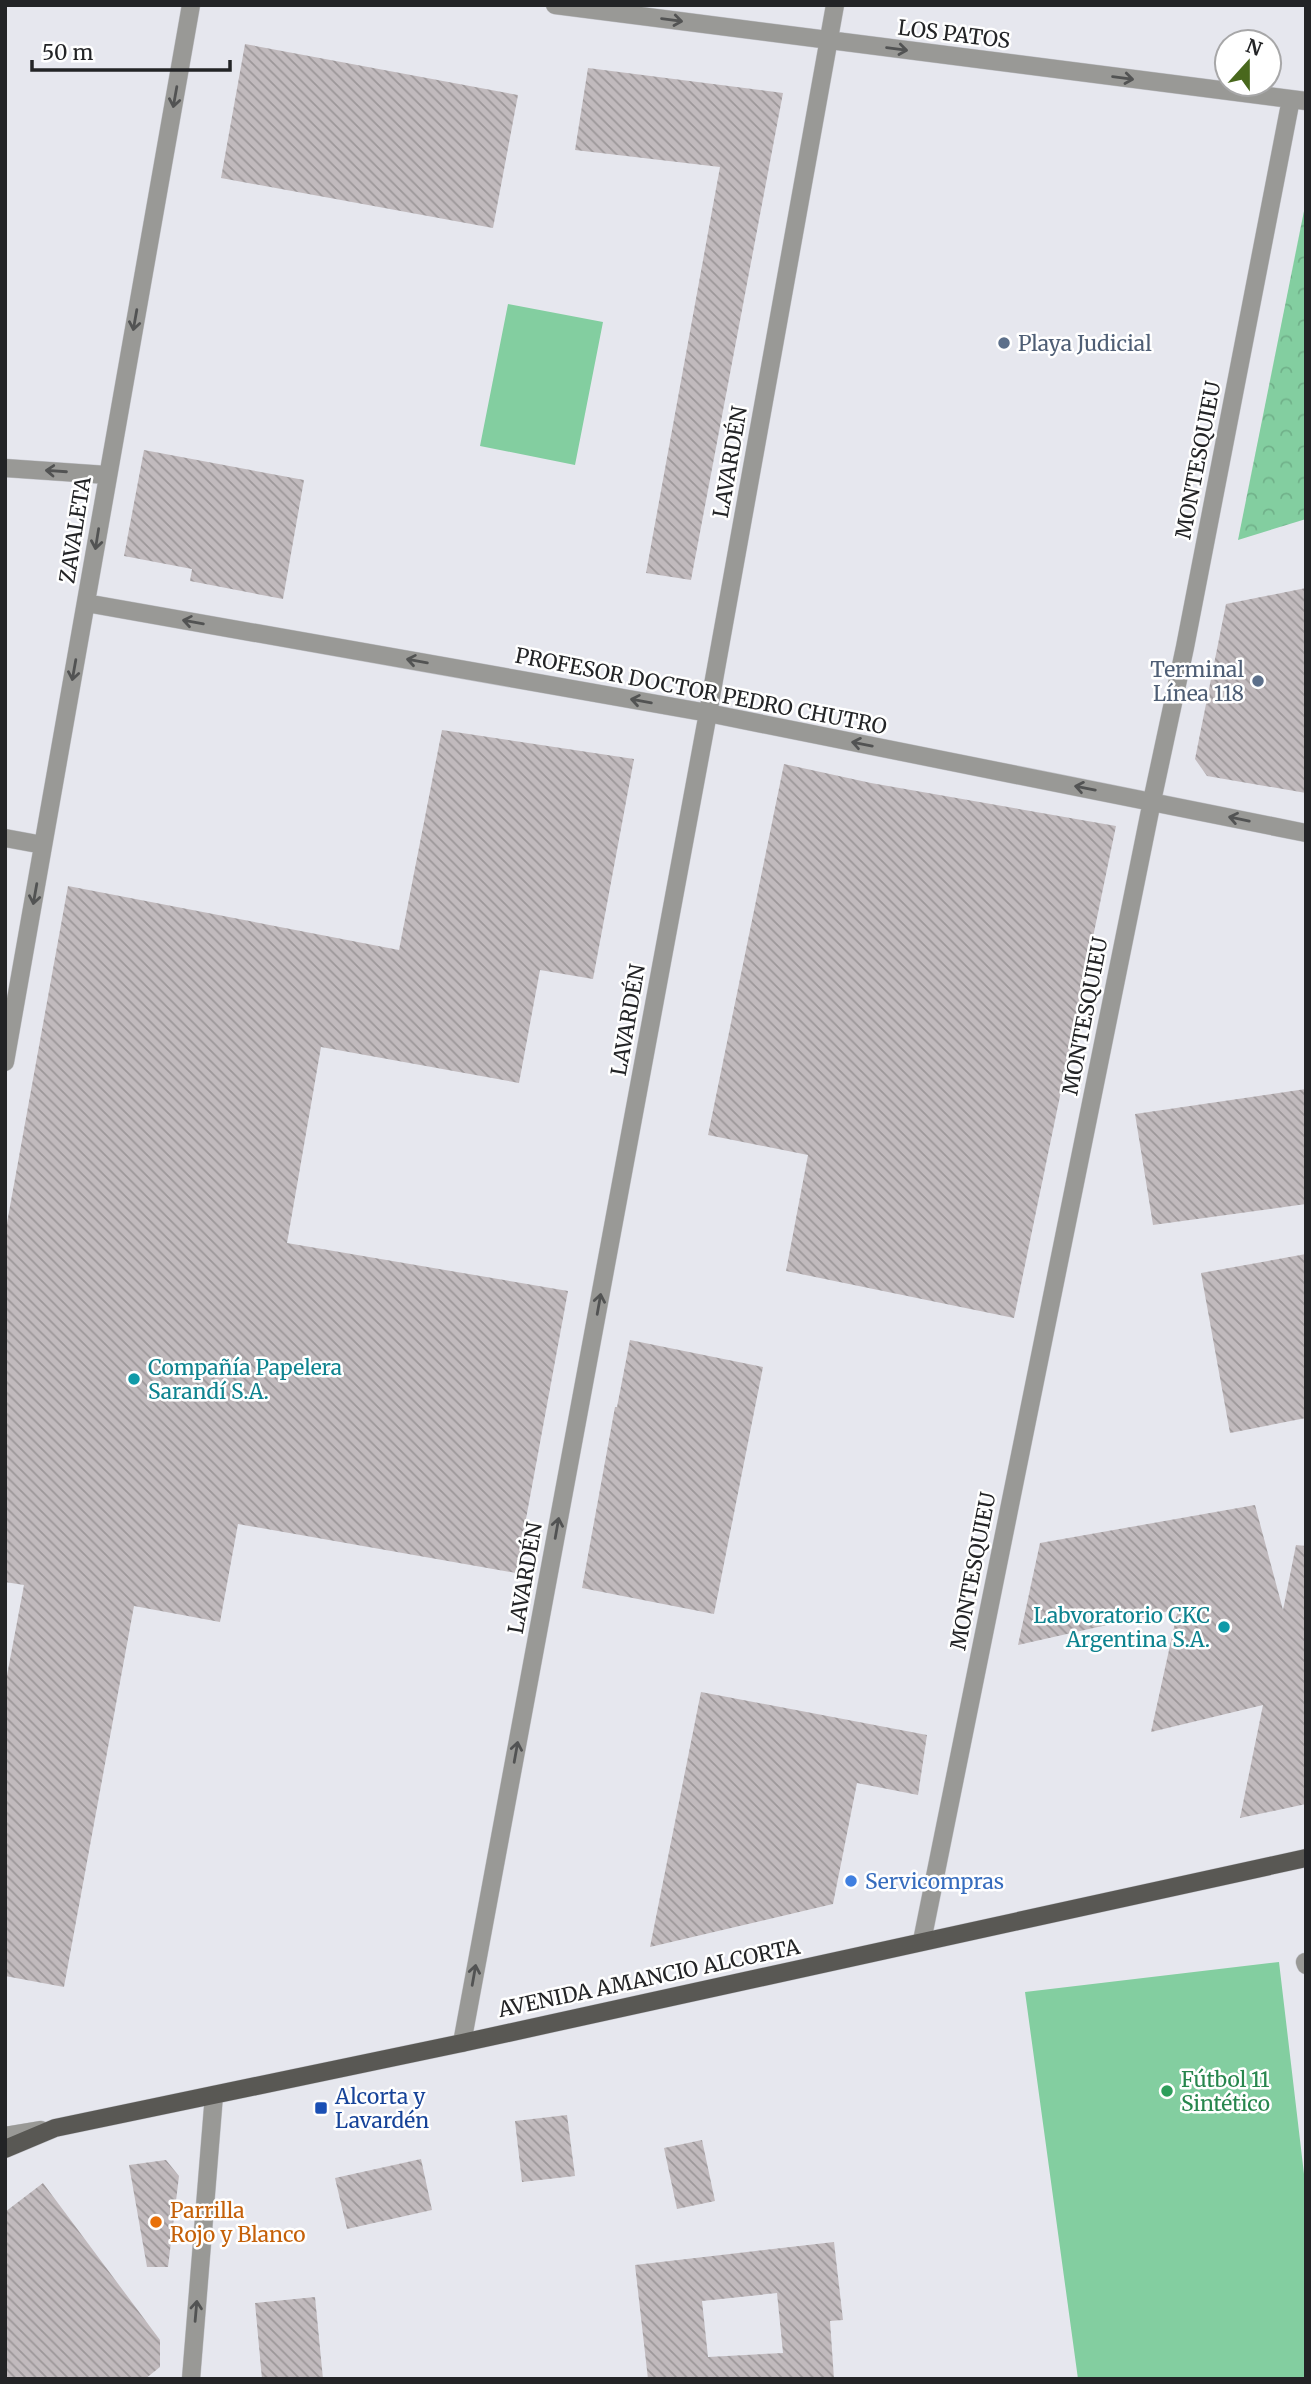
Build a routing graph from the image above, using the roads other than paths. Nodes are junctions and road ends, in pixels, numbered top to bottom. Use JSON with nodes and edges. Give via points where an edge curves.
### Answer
{"nodes":[{"id":1,"x":191,"y":5,"type":"edge"},
{"id":2,"x":555,"y":5,"type":"edge"},
{"id":3,"x":835,"y":5,"type":"edge"},
{"id":4,"x":829,"y":41,"type":"junction"},
{"id":5,"x":1298,"y":100,"type":"edge"},
{"id":6,"x":5,"y":468,"type":"edge"},
{"id":7,"x":107,"y":475,"type":"junction"},
{"id":8,"x":86,"y":603,"type":"junction"},
{"id":9,"x":708,"y":713,"type":"junction"},
{"id":10,"x":1152,"y":801,"type":"junction"},
{"id":11,"x":1306,"y":833,"type":"edge"},
{"id":12,"x":5,"y":838,"type":"edge"},
{"id":13,"x":43,"y":845,"type":"junction"},
{"id":14,"x":5,"y":1062,"type":"edge"},
{"id":15,"x":1306,"y":1858,"type":"edge"},
{"id":16,"x":922,"y":1941,"type":"junction"},
{"id":17,"x":462,"y":2043,"type":"junction"},
{"id":18,"x":214,"y":2095,"type":"junction"},
{"id":19,"x":55,"y":2128,"type":"junction"},
{"id":20,"x":5,"y":2136,"type":"edge"},
{"id":21,"x":5,"y":2149,"type":"edge"},
{"id":22,"x":191,"y":2379,"type":"edge"}],
"edges":[{"from":1,"to":7,"type":"street","name":"ZAVALETA","one_way":true},
{"from":2,"to":4,"type":"street","name":"LOS PATOS","one_way":true},
{"from":3,"to":4,"type":"street","name":"LAVARDÉN"},
{"from":4,"to":5,"type":"street","name":"LOS PATOS","one_way":true},
{"from":4,"to":9,"type":"street","name":"LAVARDÉN"},
{"from":5,"to":10,"type":"street","name":"MONTESQUIEU"},
{"from":7,"to":6,"type":"street","one_way":true},
{"from":7,"to":8,"type":"street","name":"ZAVALETA","one_way":true},
{"from":9,"to":8,"type":"street","name":"PROFESOR DOCTOR PEDRO CHUTRO","one_way":true},
{"from":8,"to":13,"type":"street","name":"ZAVALETA","one_way":true},
{"from":10,"to":9,"type":"street","name":"PROFESOR DOCTOR PEDRO CHUTRO","one_way":true},
{"from":17,"to":9,"type":"street","name":"LAVARDÉN","one_way":true},
{"from":11,"to":10,"type":"street","name":"PROFESOR DOCTOR PEDRO CHUTRO","one_way":true},
{"from":10,"to":16,"type":"street","name":"MONTESQUIEU"},
{"from":12,"to":13,"type":"street"},
{"from":13,"to":14,"type":"street","name":"ZAVALETA","one_way":true},
{"from":15,"to":16,"type":"main road","name":"AVENIDA AMANCIO ALCORTA"},
{"from":16,"to":17,"type":"main road","name":"AVENIDA AMANCIO ALCORTA"},
{"from":17,"to":18,"type":"main road","name":"AVENIDA AMANCIO ALCORTA"},
{"from":18,"to":19,"type":"main road","name":"AVENIDA AMANCIO ALCORTA"},
{"from":22,"to":18,"type":"street","one_way":true},
{"from":19,"to":20,"type":"street"},
{"from":19,"to":21,"type":"main road","name":"AVENIDA AMANCIO ALCORTA"}]}
